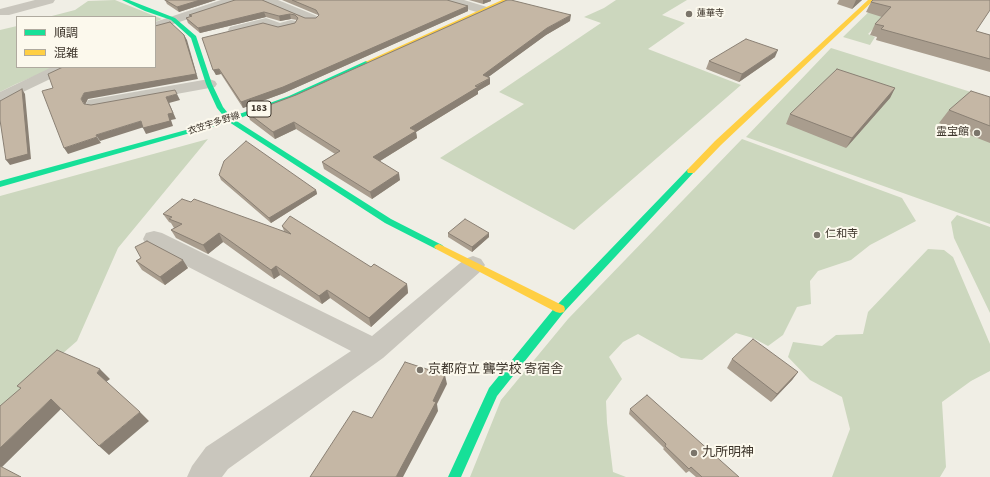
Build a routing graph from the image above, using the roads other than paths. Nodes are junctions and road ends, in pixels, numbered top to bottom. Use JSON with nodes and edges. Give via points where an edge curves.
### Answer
{"nodes":[{"id":1,"x":49,"y":0,"type":"edge"},
{"id":2,"x":125,"y":0,"type":"edge"},
{"id":3,"x":233,"y":0,"type":"edge"},
{"id":4,"x":267,"y":0,"type":"edge"},
{"id":5,"x":451,"y":0,"type":"edge"},
{"id":6,"x":506,"y":0,"type":"edge"},
{"id":7,"x":871,"y":0,"type":"edge"},
{"id":8,"x":2,"y":9,"type":"edge"},
{"id":9,"x":483,"y":10,"type":"junction"},
{"id":10,"x":173,"y":19,"type":"junction"},
{"id":11,"x":312,"y":19,"type":"edge"},
{"id":12,"x":13,"y":22,"type":"dead end"},
{"id":13,"x":291,"y":24,"type":"edge"},
{"id":14,"x":156,"y":26,"type":"edge"},
{"id":15,"x":223,"y":33,"type":"edge"},
{"id":16,"x":209,"y":37,"type":"edge"},
{"id":17,"x":195,"y":40,"type":"junction"},
{"id":18,"x":62,"y":68,"type":"edge"},
{"id":19,"x":209,"y":84,"type":"junction"},
{"id":20,"x":0,"y":98,"type":"edge"},
{"id":21,"x":94,"y":104,"type":"edge"},
{"id":22,"x":230,"y":120,"type":"junction"},
{"id":23,"x":0,"y":184,"type":"edge"},
{"id":24,"x":154,"y":239,"type":"dead end"},
{"id":25,"x":473,"y":265,"type":"junction"},
{"id":26,"x":560,"y":309,"type":"junction"},
{"id":27,"x":374,"y":350,"type":"junction"},
{"id":28,"x":203,"y":477,"type":"edge"},
{"id":29,"x":454,"y":477,"type":"edge"}],
"edges":[{"from":1,"to":8,"type":"street"},
{"from":2,"to":10,"type":"street"},
{"from":3,"to":10,"type":"street"},
{"from":4,"to":11,"type":"street"},
{"from":5,"to":9,"type":"street"},
{"from":6,"to":9,"type":"street","name":"衣笠宇多野線","number":"183"},
{"from":7,"to":26,"type":"street","via":[[718,143]]},
{"from":8,"to":12,"type":"street"},
{"from":9,"to":22,"type":"street","name":"衣笠宇多野線","number":"183","via":[[291,97]]},
{"from":10,"to":14,"type":"street"},
{"from":10,"to":17,"type":"street","via":[[188,30]]},
{"from":13,"to":15,"type":"street","via":[[279,27],[266,22]]},
{"from":16,"to":17,"type":"street"},
{"from":17,"to":19,"type":"street"},
{"from":18,"to":20,"type":"street"},
{"from":19,"to":21,"type":"street"},
{"from":19,"to":22,"type":"street","via":[[220,108]]},
{"from":22,"to":23,"type":"street","name":"衣笠宇多野線","number":"183"},
{"from":22,"to":25,"type":"street","via":[[388,221]]},
{"from":24,"to":27,"type":"street"},
{"from":25,"to":26,"type":"street"},
{"from":25,"to":27,"type":"street"},
{"from":26,"to":29,"type":"street","via":[[493,392]]},
{"from":27,"to":28,"type":"street","via":[[217,458]]}]}
